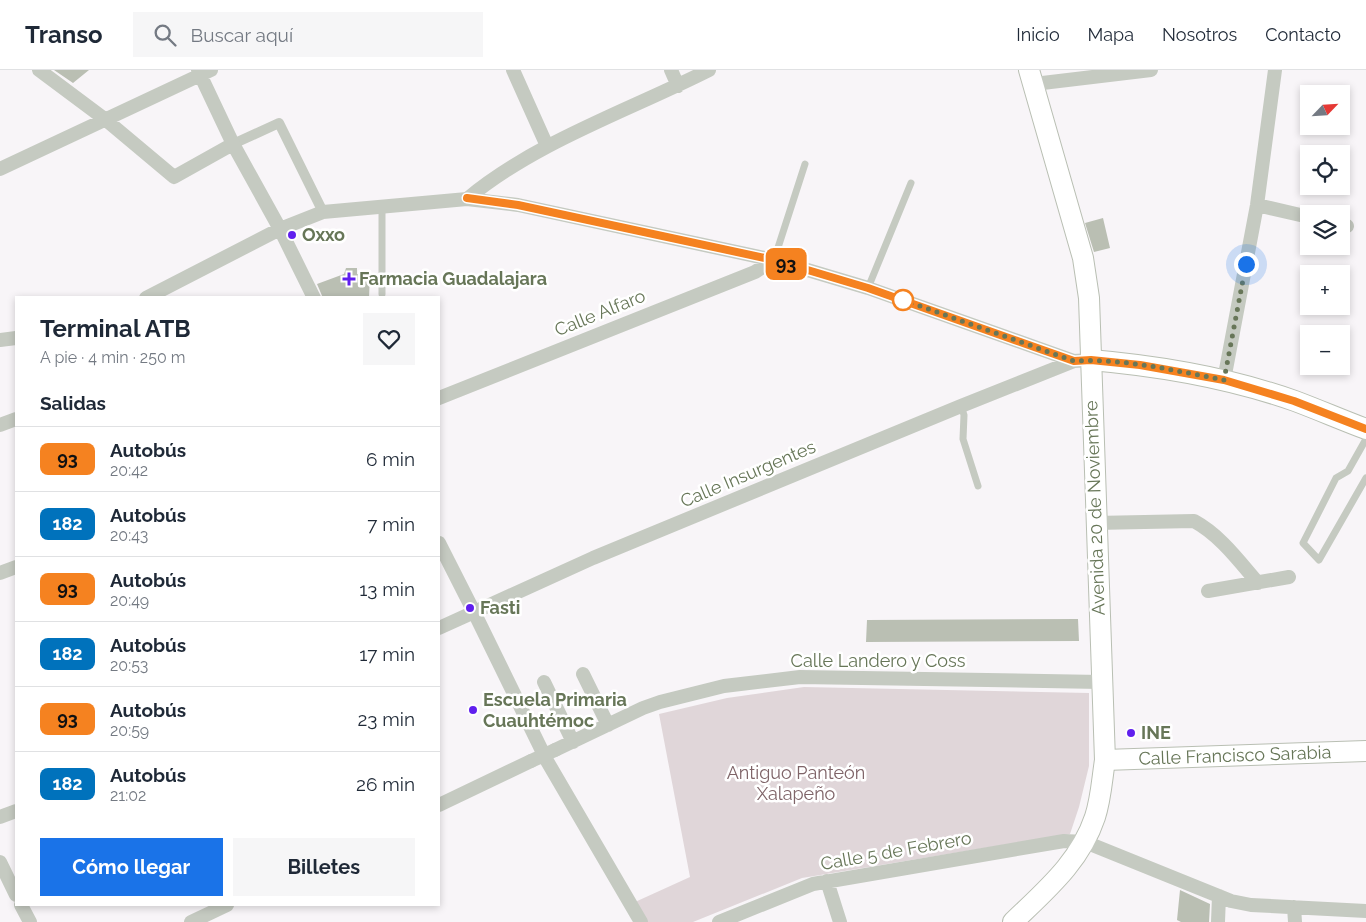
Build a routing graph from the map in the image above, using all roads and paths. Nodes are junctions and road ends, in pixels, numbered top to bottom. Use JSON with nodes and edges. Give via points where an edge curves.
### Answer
{"nodes":[{"id":1,"x":39,"y":70,"type":"edge"},
{"id":2,"x":513,"y":70,"type":"edge"},
{"id":3,"x":671,"y":70,"type":"edge"},
{"id":4,"x":709,"y":70,"type":"edge"},
{"id":5,"x":1151,"y":70,"type":"edge"},
{"id":6,"x":1275,"y":70,"type":"edge"},
{"id":7,"x":1127,"y":71,"type":"edge"},
{"id":8,"x":203,"y":72,"type":"edge"},
{"id":9,"x":1032,"y":77,"type":"edge"},
{"id":10,"x":678,"y":86,"type":"junction"},
{"id":11,"x":106,"y":120,"type":"junction"},
{"id":12,"x":233,"y":144,"type":"junction"},
{"id":13,"x":547,"y":146,"type":"junction"},
{"id":14,"x":805,"y":164,"type":"dead end"},
{"id":15,"x":0,"y":169,"type":"edge"},
{"id":16,"x":911,"y":183,"type":"dead end"},
{"id":17,"x":467,"y":198,"type":"junction"},
{"id":18,"x":1257,"y":205,"type":"junction"},
{"id":19,"x":382,"y":206,"type":"junction"},
{"id":20,"x":322,"y":212,"type":"junction"},
{"id":21,"x":1300,"y":215,"type":"edge"},
{"id":22,"x":280,"y":230,"type":"junction"},
{"id":23,"x":774,"y":260,"type":"junction"},
{"id":24,"x":868,"y":288,"type":"junction"},
{"id":25,"x":382,"y":294,"type":"dead end"},
{"id":26,"x":150,"y":296,"type":"edge"},
{"id":27,"x":313,"y":296,"type":"edge"},
{"id":28,"x":15,"y":338,"type":"edge"},
{"id":29,"x":0,"y":340,"type":"edge"},
{"id":30,"x":1082,"y":361,"type":"junction"},
{"id":31,"x":1224,"y":380,"type":"junction"},
{"id":32,"x":440,"y":398,"type":"edge"},
{"id":33,"x":961,"y":406,"type":"junction"},
{"id":34,"x":15,"y":419,"type":"edge"},
{"id":35,"x":0,"y":425,"type":"edge"},
{"id":36,"x":1366,"y":429,"type":"edge"},
{"id":37,"x":1366,"y":439,"type":"edge"},
{"id":38,"x":1366,"y":478,"type":"edge"},
{"id":39,"x":978,"y":486,"type":"dead end"},
{"id":40,"x":1096,"y":523,"type":"junction"},
{"id":41,"x":440,"y":545,"type":"edge"},
{"id":42,"x":15,"y":567,"type":"edge"},
{"id":43,"x":0,"y":574,"type":"edge"},
{"id":44,"x":1289,"y":577,"type":"dead end"},
{"id":45,"x":1258,"y":583,"type":"junction"},
{"id":46,"x":1208,"y":591,"type":"dead end"},
{"id":47,"x":474,"y":612,"type":"junction"},
{"id":48,"x":440,"y":628,"type":"edge"},
{"id":49,"x":583,"y":674,"type":"dead end"},
{"id":50,"x":544,"y":682,"type":"dead end"},
{"id":51,"x":1101,"y":682,"type":"junction"},
{"id":52,"x":608,"y":725,"type":"junction"},
{"id":53,"x":573,"y":742,"type":"junction"},
{"id":54,"x":1366,"y":752,"type":"edge"},
{"id":55,"x":1105,"y":760,"type":"junction"},
{"id":56,"x":440,"y":805,"type":"edge"},
{"id":57,"x":15,"y":811,"type":"edge"},
{"id":58,"x":0,"y":817,"type":"edge"},
{"id":59,"x":1085,"y":842,"type":"junction"},
{"id":60,"x":0,"y":862,"type":"edge"},
{"id":61,"x":827,"y":881,"type":"junction"},
{"id":62,"x":15,"y":892,"type":"edge"},
{"id":63,"x":1219,"y":896,"type":"junction"},
{"id":64,"x":22,"y":906,"type":"edge"},
{"id":65,"x":225,"y":906,"type":"edge"},
{"id":66,"x":1294,"y":907,"type":"junction"},
{"id":67,"x":1366,"y":911,"type":"edge"},
{"id":68,"x":1344,"y":916,"type":"edge"},
{"id":69,"x":30,"y":922,"type":"edge"},
{"id":70,"x":191,"y":922,"type":"edge"},
{"id":71,"x":641,"y":922,"type":"edge"},
{"id":72,"x":719,"y":922,"type":"edge"},
{"id":73,"x":840,"y":922,"type":"edge"},
{"id":74,"x":1013,"y":922,"type":"edge"},
{"id":75,"x":1218,"y":922,"type":"edge"},
{"id":76,"x":1295,"y":922,"type":"edge"}],
"edges":[{"from":1,"to":11,"type":"street"},
{"from":2,"to":13,"type":"street"},
{"from":3,"to":10,"type":"street"},
{"from":4,"to":10,"type":"street"},
{"from":5,"to":7,"type":"street"},
{"from":6,"to":18,"type":"street"},
{"from":7,"to":9,"type":"street"},
{"from":8,"to":11,"type":"street"},
{"from":8,"to":12,"type":"street"},
{"from":9,"to":30,"type":"main road","name":"Avenida 20 de Noviembre","via":[[1083,258],[1089,298]]},
{"from":10,"to":13,"type":"street"},
{"from":11,"to":12,"type":"street","via":[[174,177]]},
{"from":11,"to":15,"type":"street"},
{"from":12,"to":20,"type":"street","via":[[279,123]]},
{"from":12,"to":22,"type":"street"},
{"from":13,"to":17,"type":"street","via":[[488,181]]},
{"from":14,"to":23,"type":"lane"},
{"from":16,"to":24,"type":"lane"},
{"from":17,"to":19,"type":"street"},
{"from":17,"to":23,"type":"street","via":[[518,205]]},
{"from":18,"to":21,"type":"street"},
{"from":18,"to":31,"type":"street"},
{"from":19,"to":20,"type":"street"},
{"from":19,"to":25,"type":"lane"},
{"from":20,"to":22,"type":"street"},
{"from":22,"to":26,"type":"street"},
{"from":22,"to":27,"type":"street"},
{"from":23,"to":24,"type":"street"},
{"from":23,"to":32,"type":"street","name":"Calle Alfaro","via":[[755,272]]},
{"from":24,"to":30,"type":"street"},
{"from":28,"to":29,"type":"street"},
{"from":30,"to":31,"type":"main road","via":[[1140,365]]},
{"from":30,"to":33,"type":"street","name":"Calle Insurgentes"},
{"from":30,"to":40,"type":"main road","name":"Avenida 20 de Noviembre"},
{"from":31,"to":36,"type":"main road","via":[[1294,401]]},
{"from":33,"to":39,"type":"lane","via":[[963,439]]},
{"from":33,"to":47,"type":"street","name":"Calle Insurgentes","via":[[593,558]]},
{"from":34,"to":35,"type":"street"},
{"from":37,"to":38,"type":"lane","via":[[1348,471],[1336,478],[1302,543],[1320,560]]},
{"from":40,"to":45,"type":"street","via":[[1194,521],[1229,549]]},
{"from":40,"to":51,"type":"main road","name":"Avenida 20 de Noviembre"},
{"from":41,"to":47,"type":"street"},
{"from":42,"to":43,"type":"street"},
{"from":44,"to":45,"type":"street"},
{"from":45,"to":46,"type":"street"},
{"from":47,"to":48,"type":"street","name":"Calle Insurgentes"},
{"from":47,"to":71,"type":"street","via":[[547,761]]},
{"from":49,"to":52,"type":"street"},
{"from":50,"to":53,"type":"street"},
{"from":51,"to":52,"type":"street","name":"Calle Landero y Coss","via":[[800,677],[724,686],[660,702]]},
{"from":51,"to":55,"type":"main road","name":"Avenida 20 de Noviembre"},
{"from":52,"to":53,"type":"street","name":"Calle Landero y Coss"},
{"from":53,"to":56,"type":"street","name":"Calle Landero y Coss","bridge":true},
{"from":54,"to":55,"type":"main road","name":"Calle Francisco Sarabia"},
{"from":55,"to":59,"type":"main road","name":"Avenida 20 de Noviembre","via":[[1095,816]]},
{"from":57,"to":58,"type":"street"},
{"from":59,"to":61,"type":"street","name":"Calle 5 de Febrero","via":[[1064,841]]},
{"from":59,"to":63,"type":"street"},
{"from":59,"to":74,"type":"main road","name":"Avenida 20 de Noviembre","via":[[1059,878]]},
{"from":60,"to":62,"type":"street"},
{"from":61,"to":72,"type":"street","name":"Calle 5 de Febrero"},
{"from":61,"to":73,"type":"street"},
{"from":63,"to":66,"type":"street","via":[[1251,905]]},
{"from":63,"to":75,"type":"street"},
{"from":64,"to":69,"type":"street"},
{"from":65,"to":70,"type":"street"},
{"from":66,"to":68,"type":"street"},
{"from":66,"to":76,"type":"street"},
{"from":67,"to":68,"type":"street"}]}
